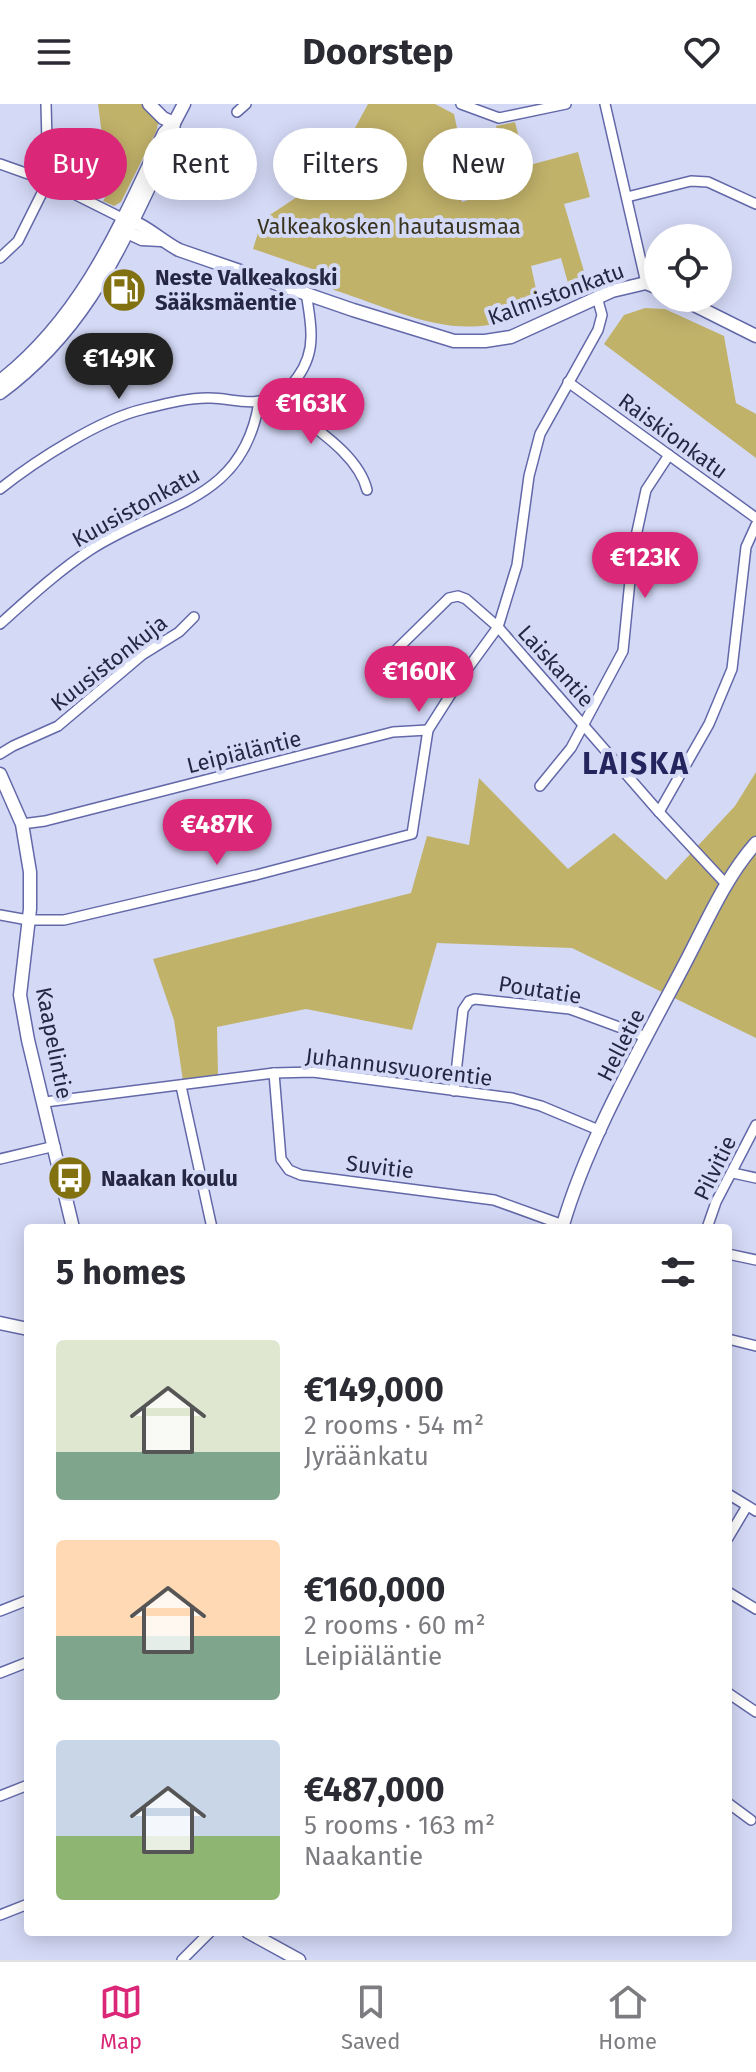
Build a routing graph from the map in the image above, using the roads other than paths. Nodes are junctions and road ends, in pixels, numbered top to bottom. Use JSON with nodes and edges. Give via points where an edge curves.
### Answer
{"nodes":[{"id":1,"x":46,"y":104,"type":"edge"},
{"id":2,"x":149,"y":104,"type":"edge"},
{"id":3,"x":184,"y":104,"type":"edge"},
{"id":4,"x":246,"y":104,"type":"edge"},
{"id":5,"x":461,"y":104,"type":"edge"},
{"id":6,"x":566,"y":104,"type":"edge"},
{"id":7,"x":605,"y":104,"type":"edge"},
{"id":8,"x":237,"y":112,"type":"dead end"},
{"id":9,"x":174,"y":123,"type":"junction"},
{"id":10,"x":47,"y":128,"type":"edge"},
{"id":11,"x":0,"y":164,"type":"edge"},
{"id":12,"x":24,"y":172,"type":"edge"},
{"id":13,"x":627,"y":197,"type":"junction"},
{"id":14,"x":38,"y":200,"type":"edge"},
{"id":15,"x":84,"y":200,"type":"edge"},
{"id":16,"x":756,"y":204,"type":"edge"},
{"id":17,"x":128,"y":223,"type":"junction"},
{"id":18,"x":644,"y":257,"type":"edge"},
{"id":19,"x":0,"y":258,"type":"edge"},
{"id":20,"x":644,"y":287,"type":"edge"},
{"id":21,"x":306,"y":292,"type":"junction"},
{"id":22,"x":597,"y":297,"type":"junction"},
{"id":23,"x":708,"y":312,"type":"edge"},
{"id":24,"x":756,"y":336,"type":"edge"},
{"id":25,"x":0,"y":381,"type":"edge"},
{"id":26,"x":568,"y":382,"type":"junction"},
{"id":27,"x":0,"y":393,"type":"edge"},
{"id":28,"x":276,"y":396,"type":"junction"},
{"id":29,"x":259,"y":402,"type":"junction"},
{"id":30,"x":669,"y":455,"type":"junction"},
{"id":31,"x":0,"y":489,"type":"edge"},
{"id":32,"x":367,"y":490,"type":"dead end"},
{"id":33,"x":756,"y":518,"type":"edge"},
{"id":34,"x":756,"y":525,"type":"edge"},
{"id":35,"x":194,"y":617,"type":"dead end"},
{"id":36,"x":0,"y":624,"type":"edge"},
{"id":37,"x":498,"y":627,"type":"junction"},
{"id":38,"x":385,"y":661,"type":"dead end"},
{"id":39,"x":583,"y":723,"type":"junction"},
{"id":40,"x":428,"y":730,"type":"junction"},
{"id":41,"x":0,"y":754,"type":"edge"},
{"id":42,"x":0,"y":774,"type":"edge"},
{"id":43,"x":540,"y":786,"type":"dead end"},
{"id":44,"x":659,"y":812,"type":"junction"},
{"id":45,"x":22,"y":824,"type":"junction"},
{"id":46,"x":756,"y":843,"type":"edge"},
{"id":47,"x":726,"y":884,"type":"junction"},
{"id":48,"x":0,"y":915,"type":"edge"},
{"id":49,"x":28,"y":920,"type":"junction"},
{"id":50,"x":646,"y":1037,"type":"junction"},
{"id":51,"x":274,"y":1073,"type":"junction"},
{"id":52,"x":181,"y":1086,"type":"junction"},
{"id":53,"x":454,"y":1091,"type":"junction"},
{"id":54,"x":45,"y":1102,"type":"junction"},
{"id":55,"x":756,"y":1125,"type":"edge"},
{"id":56,"x":601,"y":1131,"type":"junction"},
{"id":57,"x":55,"y":1146,"type":"junction"},
{"id":58,"x":0,"y":1159,"type":"edge"},
{"id":59,"x":733,"y":1173,"type":"junction"},
{"id":60,"x":756,"y":1178,"type":"edge"},
{"id":61,"x":72,"y":1224,"type":"edge"},
{"id":62,"x":211,"y":1224,"type":"edge"},
{"id":63,"x":557,"y":1224,"type":"edge"},
{"id":64,"x":563,"y":1224,"type":"edge"},
{"id":65,"x":708,"y":1224,"type":"edge"},
{"id":66,"x":732,"y":1255,"type":"edge"},
{"id":67,"x":756,"y":1260,"type":"edge"},
{"id":68,"x":0,"y":1323,"type":"edge"},
{"id":69,"x":24,"y":1328,"type":"edge"},
{"id":70,"x":732,"y":1340,"type":"edge"},
{"id":71,"x":756,"y":1346,"type":"edge"},
{"id":72,"x":732,"y":1497,"type":"edge"},
{"id":73,"x":751,"y":1509,"type":"edge"},
{"id":74,"x":732,"y":1533,"type":"edge"},
{"id":75,"x":732,"y":1594,"type":"edge"},
{"id":76,"x":24,"y":1602,"type":"edge"},
{"id":77,"x":756,"y":1609,"type":"edge"},
{"id":78,"x":0,"y":1611,"type":"edge"},
{"id":79,"x":24,"y":1664,"type":"edge"},
{"id":80,"x":0,"y":1673,"type":"edge"},
{"id":81,"x":732,"y":1696,"type":"edge"},
{"id":82,"x":756,"y":1712,"type":"edge"},
{"id":83,"x":24,"y":1787,"type":"edge"},
{"id":84,"x":0,"y":1796,"type":"edge"},
{"id":85,"x":732,"y":1806,"type":"edge"},
{"id":86,"x":751,"y":1820,"type":"dead end"},
{"id":87,"x":24,"y":1906,"type":"edge"},
{"id":88,"x":0,"y":1915,"type":"edge"},
{"id":89,"x":206,"y":1936,"type":"edge"},
{"id":90,"x":255,"y":1936,"type":"edge"},
{"id":91,"x":296,"y":1959,"type":"edge"},
{"id":92,"x":182,"y":1960,"type":"edge"}],
"edges":[{"from":1,"to":10,"type":"street"},
{"from":2,"to":9,"type":"street"},
{"from":3,"to":9,"type":"street"},
{"from":4,"to":8,"type":"street"},
{"from":5,"to":6,"type":"street","via":[[499,118]]},
{"from":7,"to":13,"type":"street"},
{"from":9,"to":17,"type":"street","via":[[164,133]]},
{"from":11,"to":12,"type":"street"},
{"from":13,"to":16,"type":"street","via":[[691,181],[708,182]]},
{"from":13,"to":18,"type":"street"},
{"from":14,"to":19,"type":"street","via":[[18,241]]},
{"from":15,"to":17,"type":"street"},
{"from":17,"to":21,"type":"street","name":"Kalmistonkatu","via":[[142,239],[161,240]]},
{"from":17,"to":25,"type":"street","via":[[71,310]]},
{"from":17,"to":27,"type":"street","via":[[75,321]]},
{"from":20,"to":22,"type":"street","name":"Kalmistonkatu"},
{"from":21,"to":22,"type":"street","name":"Kalmistonkatu","via":[[454,341],[511,337]]},
{"from":21,"to":28,"type":"street","via":[[309,353],[304,368]]},
{"from":22,"to":26,"type":"street","name":"Laiskantie","via":[[602,315],[598,330]]},
{"from":23,"to":24,"type":"street"},
{"from":26,"to":30,"type":"street","name":"Raiskionkatu"},
{"from":26,"to":37,"type":"street","name":"Laiskantie","via":[[540,434],[517,565]]},
{"from":28,"to":29,"type":"street"},
{"from":28,"to":32,"type":"street","via":[[353,463]]},
{"from":29,"to":31,"type":"street","via":[[208,397],[141,409],[93,430]]},
{"from":29,"to":36,"type":"street","name":"Kuusistonkatu","via":[[242,453],[213,486],[90,550]]},
{"from":30,"to":33,"type":"street","name":"Raiskionkatu"},
{"from":30,"to":39,"type":"street","via":[[646,490],[633,550],[623,651]]},
{"from":34,"to":44,"type":"street","via":[[746,547],[732,669],[709,724]]},
{"from":35,"to":41,"type":"street","name":"Kuusistonkuja","via":[[58,726]]},
{"from":37,"to":38,"type":"street","via":[[466,599],[449,598]]},
{"from":37,"to":39,"type":"street","name":"Laiskantie"},
{"from":37,"to":40,"type":"street"},
{"from":39,"to":43,"type":"street","via":[[571,748]]},
{"from":39,"to":44,"type":"street","name":"Laiskantie"},
{"from":40,"to":45,"type":"street","name":"Leipiäläntie","via":[[393,732]]},
{"from":40,"to":49,"type":"street","via":[[412,834],[133,905],[64,920]]},
{"from":42,"to":45,"type":"street","name":"Kaapelintie"},
{"from":44,"to":47,"type":"street","name":"Laiskantie"},
{"from":45,"to":49,"type":"street","name":"Kaapelintie","via":[[30,872]]},
{"from":46,"to":47,"type":"street","name":"Helletie"},
{"from":47,"to":50,"type":"street","name":"Helletie"},
{"from":48,"to":49,"type":"street"},
{"from":49,"to":54,"type":"street","name":"Kaapelintie","via":[[20,995]]},
{"from":50,"to":53,"type":"street","name":"Poutatie","via":[[570,1009],[475,999],[463,1010]]},
{"from":50,"to":56,"type":"street","name":"Helletie"},
{"from":51,"to":52,"type":"street","name":"Juhannusvuorentie"},
{"from":51,"to":53,"type":"street","name":"Juhannusvuorentie","via":[[313,1072]]},
{"from":51,"to":63,"type":"street","name":"Suvitie","via":[[281,1159],[289,1170],[494,1200]]},
{"from":52,"to":54,"type":"street","name":"Juhannusvuorentie"},
{"from":52,"to":62,"type":"street"},
{"from":53,"to":56,"type":"street","name":"Juhannusvuorentie","via":[[512,1098]]},
{"from":54,"to":57,"type":"street","name":"Kaapelintie"},
{"from":55,"to":59,"type":"street","name":"Pilvitie"},
{"from":56,"to":64,"type":"street","name":"Helletie"},
{"from":57,"to":58,"type":"street"},
{"from":57,"to":61,"type":"street","name":"Kaapelintie"},
{"from":59,"to":60,"type":"street"},
{"from":59,"to":65,"type":"street","name":"Pilvitie"},
{"from":66,"to":67,"type":"street"},
{"from":68,"to":69,"type":"street"},
{"from":70,"to":71,"type":"street"},
{"from":72,"to":73,"type":"street"},
{"from":73,"to":74,"type":"street"},
{"from":75,"to":77,"type":"street"},
{"from":76,"to":78,"type":"street"},
{"from":79,"to":80,"type":"street"},
{"from":81,"to":82,"type":"street"},
{"from":83,"to":84,"type":"street"},
{"from":85,"to":86,"type":"street"},
{"from":87,"to":88,"type":"street"},
{"from":89,"to":92,"type":"street"},
{"from":90,"to":91,"type":"street"}]}
